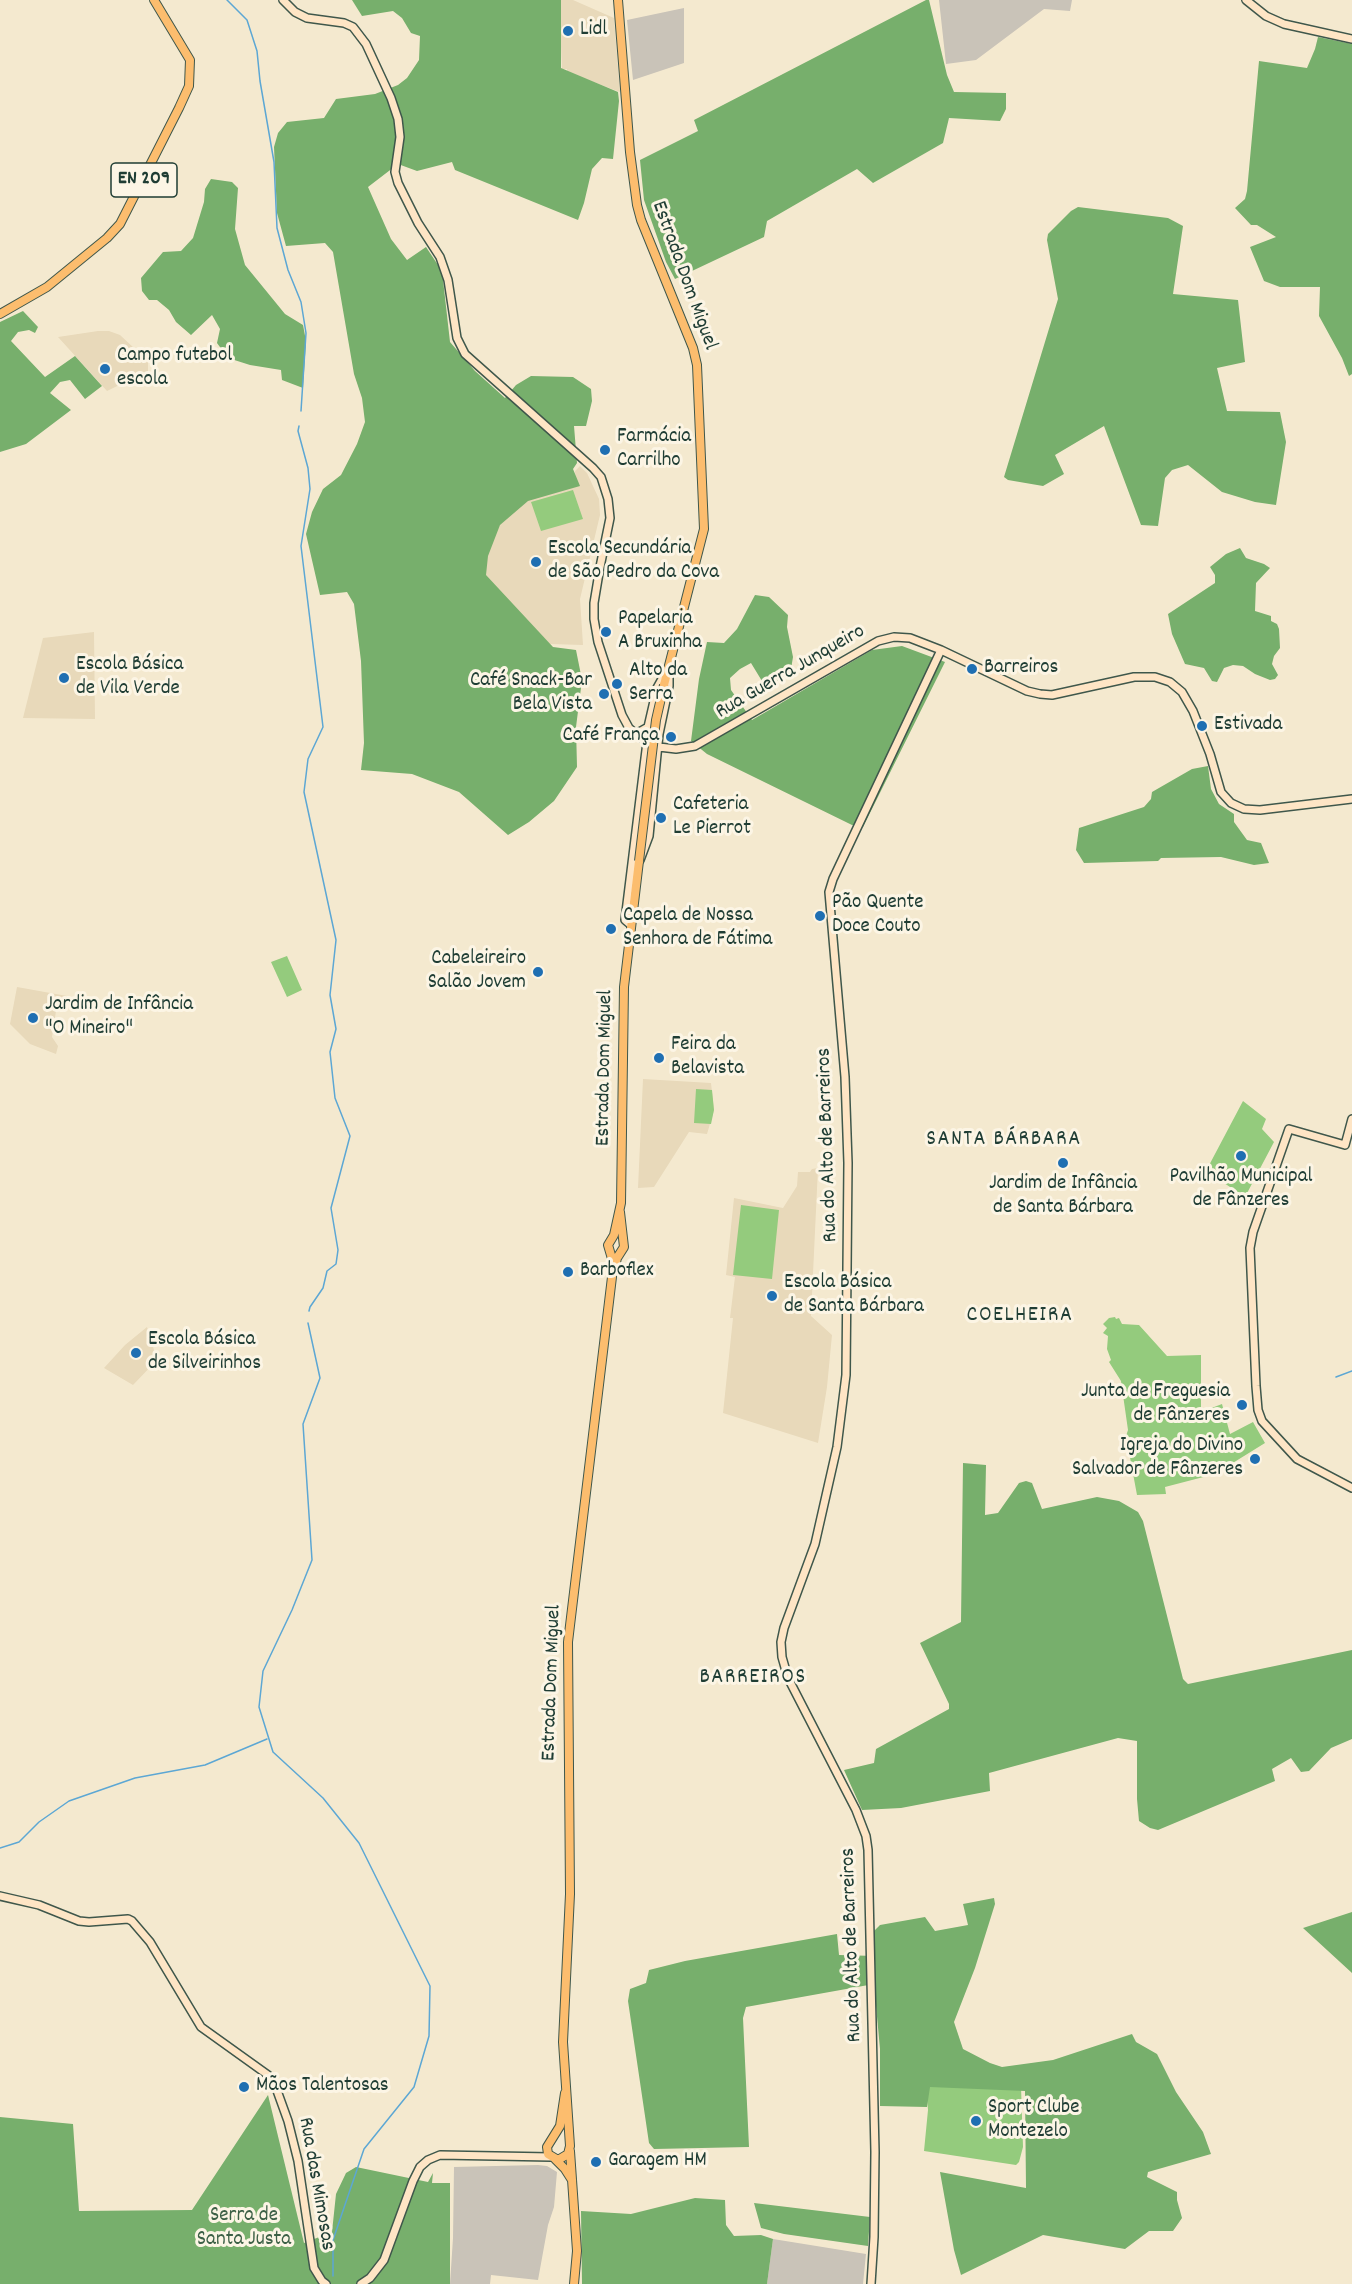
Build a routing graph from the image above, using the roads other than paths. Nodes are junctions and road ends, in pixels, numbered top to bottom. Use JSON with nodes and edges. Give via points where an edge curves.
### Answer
{"nodes":[{"id":1,"x":154,"y":0,"type":"edge"},
{"id":2,"x":283,"y":0,"type":"edge"},
{"id":3,"x":618,"y":0,"type":"edge"},
{"id":4,"x":1246,"y":0,"type":"edge"},
{"id":5,"x":1352,"y":39,"type":"edge"},
{"id":6,"x":0,"y":314,"type":"edge"},
{"id":7,"x":941,"y":650,"type":"junction"},
{"id":8,"x":668,"y":668,"type":"junction"},
{"id":9,"x":648,"y":728,"type":"junction"},
{"id":10,"x":634,"y":732,"type":"junction"},
{"id":11,"x":648,"y":742,"type":"junction"},
{"id":12,"x":659,"y":747,"type":"junction"},
{"id":13,"x":1352,"y":799,"type":"edge"},
{"id":14,"x":639,"y":861,"type":"junction"},
{"id":15,"x":631,"y":925,"type":"junction"},
{"id":16,"x":1352,"y":1119,"type":"edge"},
{"id":17,"x":620,"y":1212,"type":"junction"},
{"id":18,"x":611,"y":1240,"type":"junction"},
{"id":19,"x":623,"y":1242,"type":"junction"},
{"id":20,"x":610,"y":1252,"type":"junction"},
{"id":21,"x":620,"y":1253,"type":"junction"},
{"id":22,"x":612,"y":1277,"type":"junction"},
{"id":23,"x":1352,"y":1488,"type":"edge"},
{"id":24,"x":0,"y":1896,"type":"edge"},
{"id":25,"x":565,"y":2093,"type":"junction"},
{"id":26,"x":550,"y":2141,"type":"junction"},
{"id":27,"x":569,"y":2146,"type":"junction"},
{"id":28,"x":530,"y":2156,"type":"junction"},
{"id":29,"x":553,"y":2158,"type":"junction"},
{"id":30,"x":572,"y":2180,"type":"junction"},
{"id":31,"x":326,"y":2284,"type":"edge"},
{"id":32,"x":361,"y":2284,"type":"edge"},
{"id":33,"x":574,"y":2284,"type":"edge"},
{"id":34,"x":871,"y":2284,"type":"edge"}],
"edges":[{"from":1,"to":6,"type":"main road","number":"EN 209","via":[[190,60],[189,86],[179,108],[120,224],[55,281]]},
{"from":2,"to":10,"type":"street","via":[[307,18],[354,27],[366,44],[398,118],[398,183],[440,256],[457,338],[465,354],[601,477],[610,518],[594,619],[619,706]]},
{"from":3,"to":8,"type":"main road","name":"Estrada Dom Miguel","via":[[630,152],[641,220],[697,364],[704,529]]},
{"from":4,"to":5,"type":"street","via":[[1284,24]]},
{"from":7,"to":12,"type":"street","name":"Rua Guerra Junqueiro","via":[[910,638],[878,641],[695,746]]},
{"from":7,"to":13,"type":"street","name":"Rua Guerra Junqueiro","via":[[1040,694],[1134,676],[1170,682],[1182,692],[1193,711],[1221,792],[1231,803],[1260,810]]},
{"from":7,"to":34,"type":"street","name":"Rua do Alto de Barreiros","via":[[830,892],[848,1163],[846,1375],[837,1448],[815,1544],[781,1642],[788,1678],[856,1810],[868,1850],[875,2152]]},
{"from":8,"to":9,"type":"street","name":"Estrada Dom Miguel","via":[[658,684]]},
{"from":8,"to":12,"type":"street","name":"Estrada Dom Miguel","via":[[669,686]]},
{"from":8,"to":14,"type":"main road","name":"Estrada Dom Miguel","bridge":true,"via":[[655,726]]},
{"from":9,"to":10,"type":"street"},
{"from":9,"to":11,"type":"street","name":"Estrada Dom Miguel"},
{"from":10,"to":11,"type":"street"},
{"from":11,"to":12,"type":"street"},
{"from":11,"to":15,"type":"street","name":"Estrada Dom Miguel","via":[[625,920]]},
{"from":12,"to":14,"type":"street","name":"Estrada Dom Miguel","via":[[649,836]]},
{"from":14,"to":15,"type":"main road","name":"Estrada Dom Miguel"},
{"from":15,"to":17,"type":"main road","name":"Estrada Dom Miguel","via":[[624,994]]},
{"from":16,"to":23,"type":"street","via":[[1345,1144],[1289,1129],[1250,1248],[1258,1410],[1262,1420],[1298,1459]]},
{"from":17,"to":18,"type":"main road","name":"Estrada Dom Miguel"},
{"from":17,"to":19,"type":"main road","name":"Estrada Dom Miguel"},
{"from":18,"to":19,"type":"main road"},
{"from":18,"to":20,"type":"main road","name":"Estrada Dom Miguel"},
{"from":19,"to":21,"type":"main road","name":"Estrada Dom Miguel"},
{"from":20,"to":21,"type":"main road"},
{"from":20,"to":22,"type":"main road","name":"Estrada Dom Miguel"},
{"from":21,"to":22,"type":"main road","name":"Estrada Dom Miguel"},
{"from":22,"to":25,"type":"main road","name":"Estrada Dom Miguel","via":[[568,1642],[570,1873],[563,2020]]},
{"from":24,"to":31,"type":"street","name":"Rua das Mimosas","via":[[39,1905],[79,1921],[132,1921],[150,1942],[201,2026],[268,2075],[288,2121],[298,2161],[314,2268]]},
{"from":25,"to":26,"type":"main road","name":"Estrada Dom Miguel","via":[[562,2121]]},
{"from":25,"to":27,"type":"main road","name":"Estrada Dom Miguel"},
{"from":26,"to":27,"type":"main road","via":[[563,2137]]},
{"from":26,"to":28,"type":"street"},
{"from":26,"to":29,"type":"main road","via":[[547,2151]]},
{"from":27,"to":29,"type":"main road","via":[[562,2159]]},
{"from":27,"to":30,"type":"main road","name":"Estrada Dom Miguel"},
{"from":28,"to":29,"type":"street"},
{"from":28,"to":32,"type":"street","via":[[440,2156],[428,2160],[413,2181],[384,2260]]},
{"from":29,"to":30,"type":"main road"},
{"from":30,"to":33,"type":"main road","name":"Estrada Dom Miguel","via":[[577,2251]]}]}
